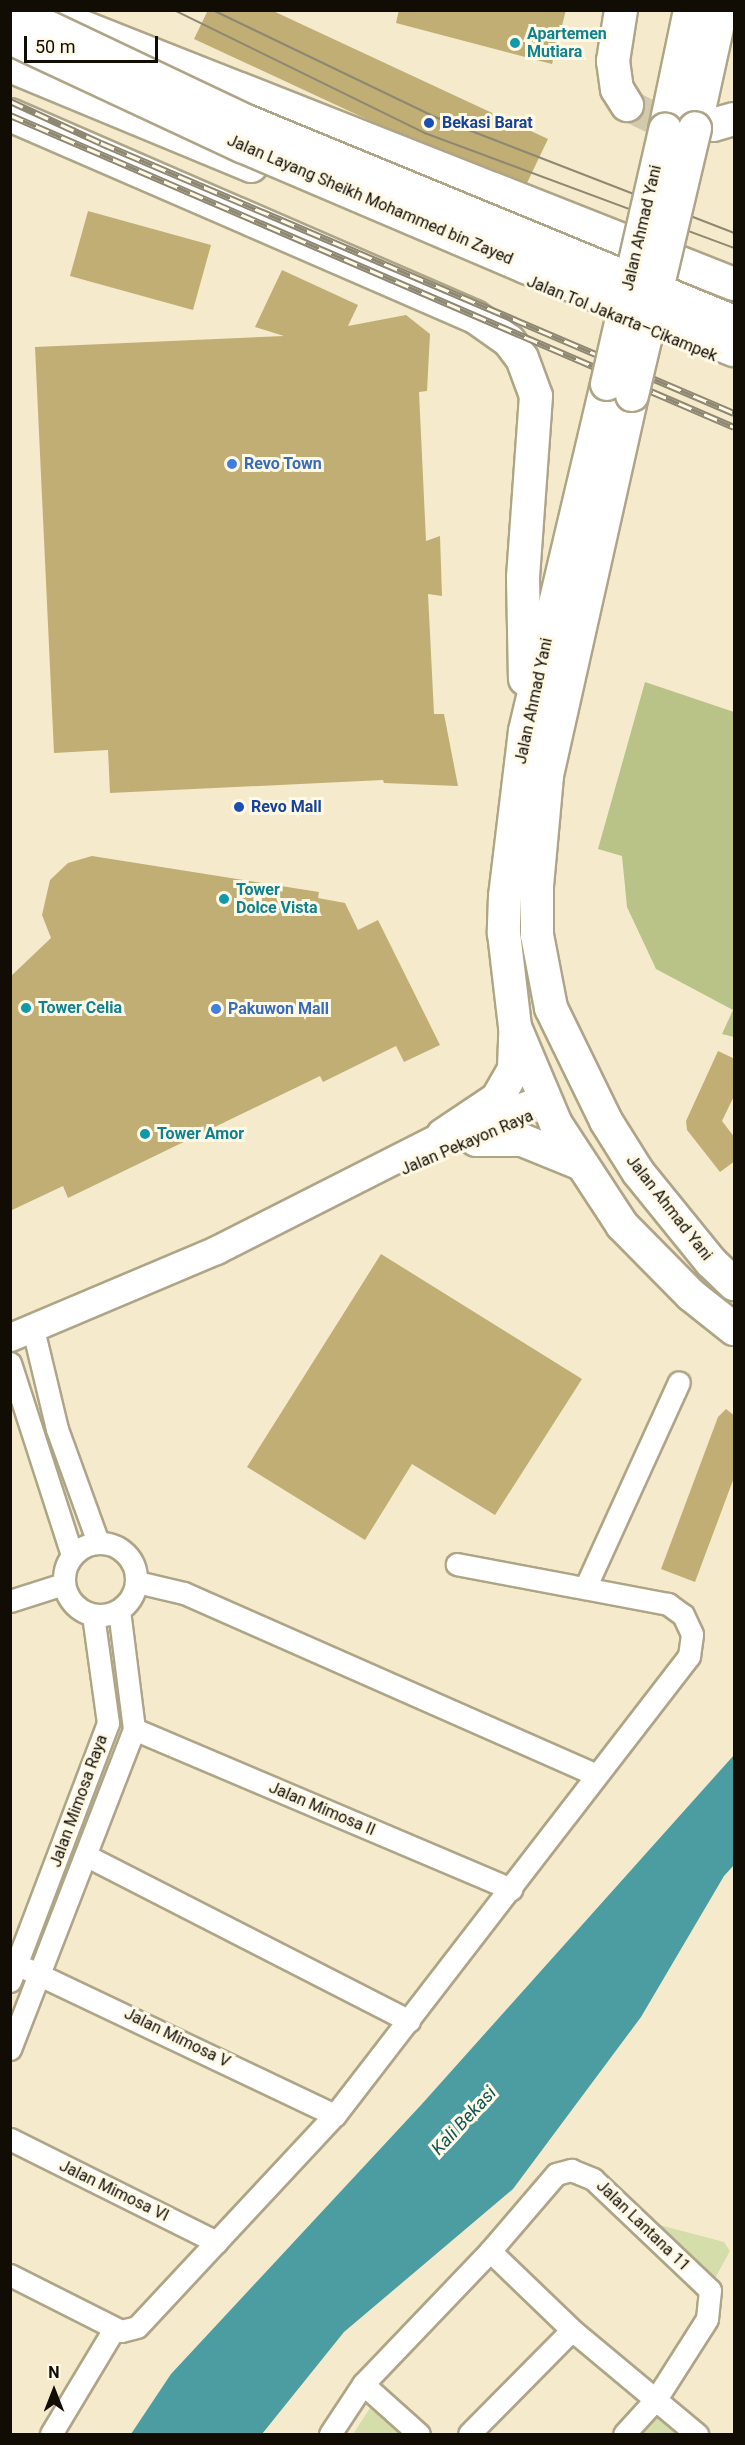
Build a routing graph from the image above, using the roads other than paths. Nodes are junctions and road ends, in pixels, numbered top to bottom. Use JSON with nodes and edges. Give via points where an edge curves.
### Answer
{"nodes":[{"id":1,"x":12,"y":10,"type":"edge"},
{"id":2,"x":40,"y":10,"type":"edge"},
{"id":3,"x":621,"y":10,"type":"edge"},
{"id":4,"x":690,"y":10,"type":"edge"},
{"id":5,"x":721,"y":10,"type":"edge"},
{"id":6,"x":10,"y":38,"type":"edge"},
{"id":7,"x":10,"y":66,"type":"edge"},
{"id":8,"x":627,"y":105,"type":"tunnel mouth"},
{"id":9,"x":10,"y":115,"type":"edge"},
{"id":10,"x":714,"y":124,"type":"edge"},
{"id":11,"x":735,"y":284,"type":"edge"},
{"id":12,"x":735,"y":322,"type":"edge"},
{"id":13,"x":735,"y":350,"type":"edge"},
{"id":14,"x":735,"y":364,"type":"edge"},
{"id":15,"x":620,"y":389,"type":"junction"},
{"id":16,"x":525,"y":731,"type":"junction"},
{"id":17,"x":541,"y":838,"type":"junction"},
{"id":18,"x":515,"y":1027,"type":"junction"},
{"id":19,"x":543,"y":1099,"type":"junction"},
{"id":20,"x":443,"y":1135,"type":"junction"},
{"id":21,"x":476,"y":1140,"type":"junction"},
{"id":22,"x":579,"y":1163,"type":"junction"},
{"id":23,"x":638,"y":1172,"type":"junction"},
{"id":24,"x":730,"y":1272,"type":"edge"},
{"id":25,"x":111,"y":1295,"type":"junction"},
{"id":26,"x":735,"y":1329,"type":"edge"},
{"id":27,"x":22,"y":1333,"type":"edge"},
{"id":28,"x":10,"y":1363,"type":"edge"},
{"id":29,"x":679,"y":1382,"type":"dead end"},
{"id":30,"x":98,"y":1542,"type":"junction"},
{"id":31,"x":72,"y":1555,"type":"junction"},
{"id":32,"x":457,"y":1564,"type":"dead end"},
{"id":33,"x":137,"y":1582,"type":"junction"},
{"id":34,"x":63,"y":1584,"type":"junction"},
{"id":35,"x":585,"y":1588,"type":"junction"},
{"id":36,"x":10,"y":1601,"type":"edge"},
{"id":37,"x":119,"y":1611,"type":"junction"},
{"id":38,"x":93,"y":1615,"type":"junction"},
{"id":39,"x":134,"y":1729,"type":"junction"},
{"id":40,"x":94,"y":1766,"type":"junction"},
{"id":41,"x":117,"y":1774,"type":"junction"},
{"id":42,"x":596,"y":1775,"type":"junction"},
{"id":43,"x":87,"y":1856,"type":"junction"},
{"id":44,"x":511,"y":1889,"type":"junction"},
{"id":45,"x":12,"y":1971,"type":"edge"},
{"id":46,"x":40,"y":1972,"type":"junction"},
{"id":47,"x":409,"y":2021,"type":"junction"},
{"id":48,"x":10,"y":2049,"type":"edge"},
{"id":49,"x":335,"y":2115,"type":"junction"},
{"id":50,"x":10,"y":2139,"type":"edge"},
{"id":51,"x":216,"y":2242,"type":"junction"},
{"id":52,"x":490,"y":2252,"type":"junction"},
{"id":53,"x":10,"y":2275,"type":"edge"},
{"id":54,"x":114,"y":2329,"type":"junction"},
{"id":55,"x":572,"y":2330,"type":"junction"},
{"id":56,"x":363,"y":2384,"type":"junction"},
{"id":57,"x":656,"y":2399,"type":"junction"},
{"id":58,"x":51,"y":2434,"type":"edge"},
{"id":59,"x":330,"y":2434,"type":"edge"},
{"id":60,"x":419,"y":2434,"type":"edge"},
{"id":61,"x":469,"y":2434,"type":"edge"},
{"id":62,"x":624,"y":2434,"type":"edge"},
{"id":63,"x":698,"y":2434,"type":"edge"}],
"edges":[{"from":1,"to":12,"type":"highway","name":"Jalan Layang Sheikh Mohammed bin Zayed","bridge":true,"via":[[246,121]]},
{"from":2,"to":11,"type":"highway"},
{"from":3,"to":8,"type":"highway","via":[[613,61],[617,89]]},
{"from":4,"to":15,"type":"highway","name":"Jalan Ahmad Yani","bridge":true,"via":[[664,130]]},
{"from":5,"to":10,"type":"highway","name":"Jalan Ahmad Yani"},
{"from":6,"to":13,"type":"highway","name":"Jalan Layang Sheikh Mohammed bin Zayed","bridge":true,"via":[[253,150],[526,267]]},
{"from":7,"to":14,"type":"highway","name":"Jalan Tol Jakarta–Cikampek"},
{"from":9,"to":16,"type":"highway","via":[[475,317],[509,341],[522,358],[536,396],[523,577]]},
{"from":10,"to":15,"type":"highway","name":"Jalan Ahmad Yani","bridge":true},
{"from":15,"to":16,"type":"highway","name":"Jalan Ahmad Yani"},
{"from":15,"to":17,"type":"highway","name":"Jalan Ahmad Yani","via":[[547,776]]},
{"from":16,"to":18,"type":"highway","name":"Jalan Ahmad Yani","via":[[505,896],[504,933]]},
{"from":17,"to":19,"type":"highway","via":[[521,939],[524,977],[546,1074]]},
{"from":17,"to":23,"type":"highway","name":"Jalan Ahmad Yani","via":[[537,936],[551,1008],[577,1069]]},
{"from":18,"to":19,"type":"highway","name":"Jalan Ahmad Yani"},
{"from":18,"to":20,"type":"highway","via":[[514,1069],[497,1099]]},
{"from":19,"to":20,"type":"main road","name":"Jalan Pekayon Raya"},
{"from":19,"to":21,"type":"main road","name":"Jalan Pekayon Raya","via":[[538,1116]]},
{"from":19,"to":22,"type":"highway","name":"Jalan Ahmad Yani"},
{"from":19,"to":23,"type":"highway","via":[[559,1103],[577,1119],[608,1160]]},
{"from":20,"to":25,"type":"main road","name":"Jalan Pekayon Raya","via":[[244,1236]]},
{"from":21,"to":22,"type":"highway","via":[[522,1140]]},
{"from":21,"to":25,"type":"main road","name":"Jalan Pekayon Raya"},
{"from":22,"to":26,"type":"highway","name":"Jalan Ahmad Yani","via":[[622,1225],[691,1295]]},
{"from":23,"to":24,"type":"highway","name":"Jalan Ahmad Yani","via":[[687,1230]]},
{"from":25,"to":27,"type":"main road","name":"Jalan Pekayon Raya"},
{"from":27,"to":30,"type":"street"},
{"from":28,"to":31,"type":"street"},
{"from":29,"to":35,"type":"street"},
{"from":30,"to":31,"type":"street"},
{"from":30,"to":33,"type":"street","via":[[127,1553]]},
{"from":31,"to":34,"type":"street"},
{"from":32,"to":35,"type":"street"},
{"from":33,"to":37,"type":"street","via":[[128,1603]]},
{"from":33,"to":42,"type":"street","via":[[184,1593]]},
{"from":34,"to":36,"type":"street"},
{"from":34,"to":38,"type":"street","via":[[68,1598]]},
{"from":35,"to":42,"type":"street","via":[[668,1604],[683,1615],[692,1634],[689,1656]]},
{"from":37,"to":38,"type":"street"},
{"from":37,"to":39,"type":"street"},
{"from":38,"to":40,"type":"street","name":"Jalan Mimosa Raya","via":[[108,1723]]},
{"from":39,"to":41,"type":"street"},
{"from":39,"to":44,"type":"street","name":"Jalan Mimosa II"},
{"from":40,"to":41,"type":"street"},
{"from":40,"to":45,"type":"street","name":"Jalan Mimosa Raya"},
{"from":41,"to":43,"type":"street"},
{"from":42,"to":44,"type":"street"},
{"from":43,"to":46,"type":"street"},
{"from":43,"to":47,"type":"street"},
{"from":44,"to":47,"type":"street"},
{"from":45,"to":46,"type":"street","name":"Jalan Mimosa V"},
{"from":46,"to":48,"type":"street"},
{"from":46,"to":49,"type":"street","name":"Jalan Mimosa V"},
{"from":47,"to":49,"type":"street"},
{"from":49,"to":51,"type":"street"},
{"from":50,"to":51,"type":"street","name":"Jalan Mimosa VI"},
{"from":51,"to":54,"type":"street","via":[[137,2327],[127,2331]]},
{"from":52,"to":55,"type":"street"},
{"from":52,"to":56,"type":"street"},
{"from":52,"to":57,"type":"street","name":"Jalan Lantana 11","via":[[556,2174],[571,2170],[593,2178],[710,2290],[707,2319]]},
{"from":53,"to":54,"type":"street"},
{"from":54,"to":58,"type":"street"},
{"from":55,"to":57,"type":"street"},
{"from":55,"to":61,"type":"street"},
{"from":56,"to":59,"type":"street"},
{"from":56,"to":60,"type":"street"},
{"from":57,"to":62,"type":"street"},
{"from":57,"to":63,"type":"street"}]}
